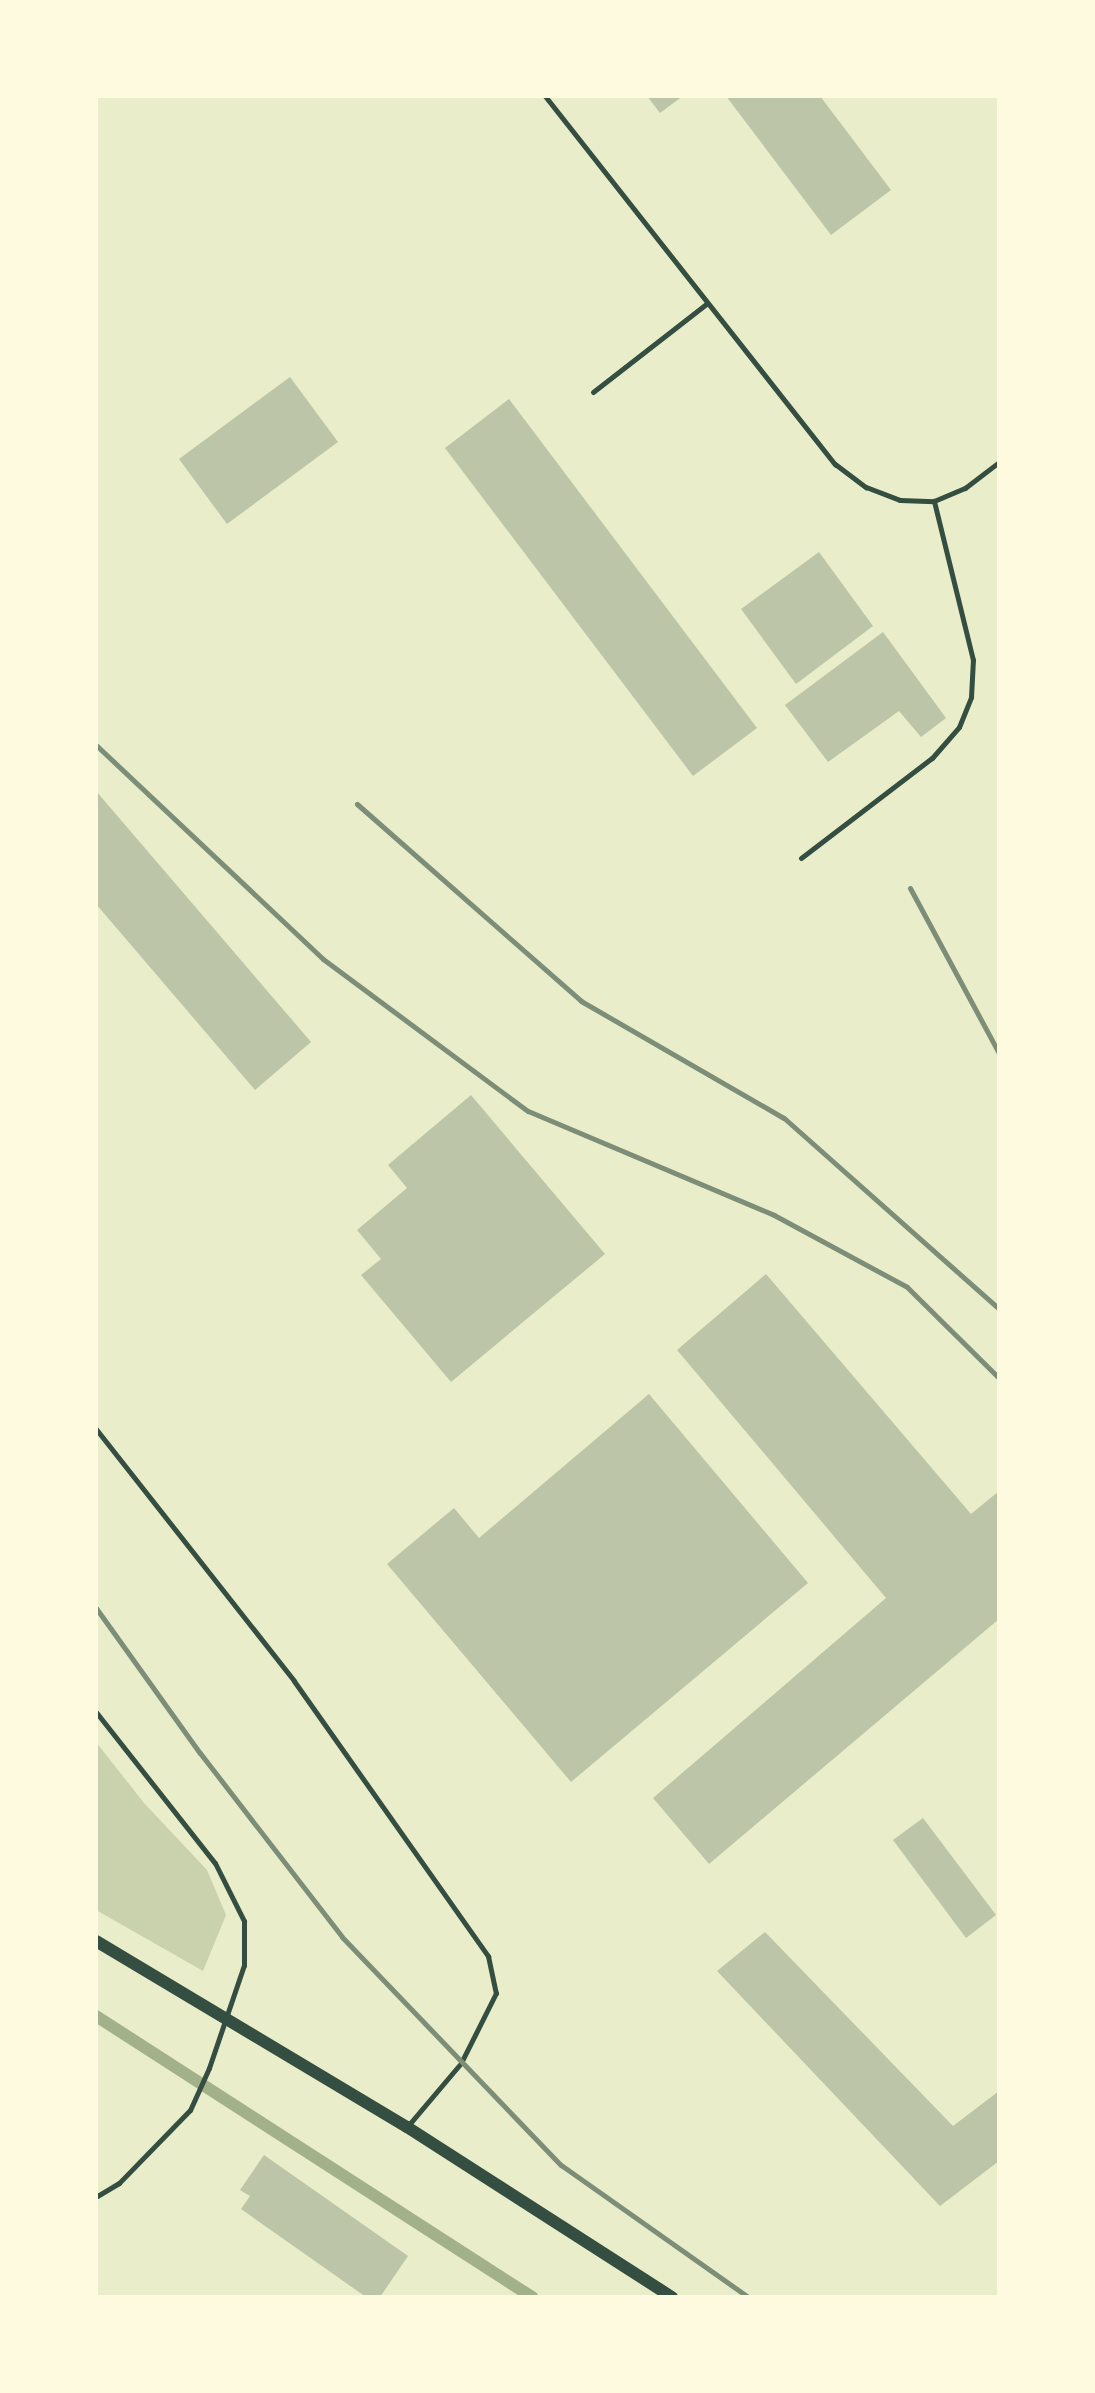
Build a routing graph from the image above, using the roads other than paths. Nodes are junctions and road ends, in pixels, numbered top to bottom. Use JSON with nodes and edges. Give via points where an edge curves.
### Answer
{"nodes":[{"id":1,"x":545,"y":96,"type":"edge"},
{"id":2,"x":706,"y":304,"type":"junction"},
{"id":3,"x":593,"y":392,"type":"dead end"},
{"id":4,"x":999,"y":462,"type":"edge"},
{"id":5,"x":934,"y":501,"type":"junction"},
{"id":6,"x":801,"y":858,"type":"dead end"},
{"id":7,"x":96,"y":1429,"type":"edge"},
{"id":8,"x":96,"y":1712,"type":"edge"},
{"id":9,"x":96,"y":1941,"type":"edge"},
{"id":10,"x":225,"y":2017,"type":"junction"},
{"id":11,"x":407,"y":2127,"type":"junction"},
{"id":12,"x":96,"y":2197,"type":"edge"},
{"id":13,"x":672,"y":2297,"type":"edge"}],
"edges":[{"from":1,"to":2,"type":"lane"},
{"from":2,"to":3,"type":"lane"},
{"from":2,"to":5,"type":"lane","via":[[835,464],[866,487],[900,500]]},
{"from":4,"to":5,"type":"lane","via":[[965,488]]},
{"from":5,"to":6,"type":"lane","via":[[973,660],[971,697],[959,727],[932,758]]},
{"from":7,"to":11,"type":"lane","via":[[294,1681],[488,1956],[496,1993],[461,2063]]},
{"from":8,"to":10,"type":"lane","via":[[215,1863],[244,1921],[244,1965]]},
{"from":9,"to":10,"type":"street"},
{"from":10,"to":11,"type":"street"},
{"from":10,"to":12,"type":"lane","via":[[190,2110],[119,2183]]},
{"from":11,"to":13,"type":"street"}]}
